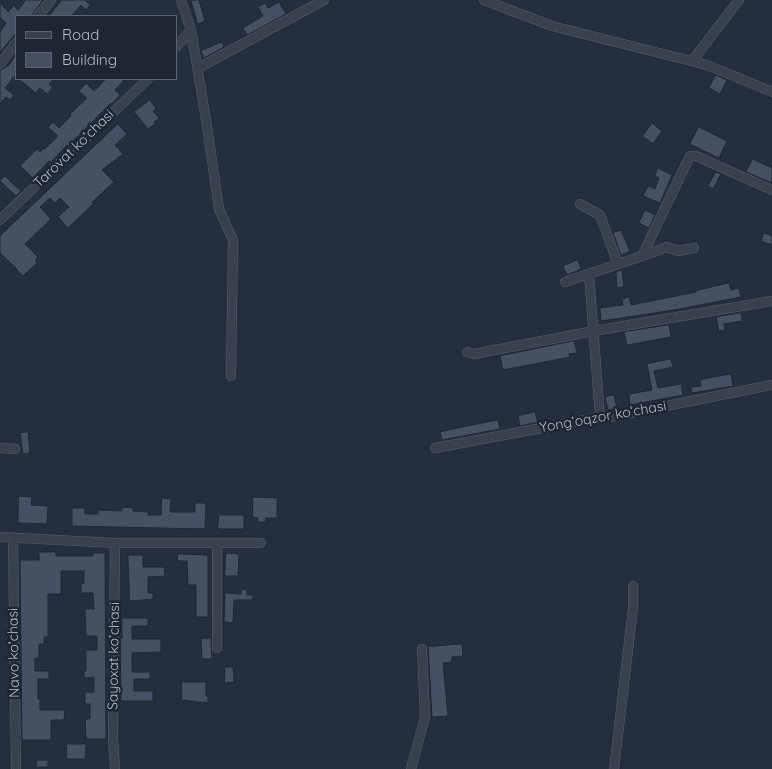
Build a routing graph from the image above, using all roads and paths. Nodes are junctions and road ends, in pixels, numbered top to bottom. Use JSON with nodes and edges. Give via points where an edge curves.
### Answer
{"nodes":[{"id":1,"x":51,"y":0,"type":"edge"},
{"id":2,"x":181,"y":0,"type":"edge"},
{"id":3,"x":324,"y":0,"type":"edge"},
{"id":4,"x":484,"y":0,"type":"edge"},
{"id":5,"x":739,"y":0,"type":"edge"},
{"id":6,"x":39,"y":15,"type":"edge"},
{"id":7,"x":191,"y":30,"type":"junction"},
{"id":8,"x":15,"y":44,"type":"edge"},
{"id":9,"x":178,"y":45,"type":"edge"},
{"id":10,"x":692,"y":61,"type":"junction"},
{"id":11,"x":0,"y":64,"type":"edge"},
{"id":12,"x":198,"y":68,"type":"junction"},
{"id":13,"x":147,"y":80,"type":"edge"},
{"id":14,"x":772,"y":92,"type":"edge"},
{"id":15,"x":772,"y":190,"type":"edge"},
{"id":16,"x":580,"y":204,"type":"dead end"},
{"id":17,"x":0,"y":220,"type":"edge"},
{"id":18,"x":694,"y":248,"type":"dead end"},
{"id":19,"x":642,"y":256,"type":"junction"},
{"id":20,"x":618,"y":264,"type":"junction"},
{"id":21,"x":589,"y":274,"type":"junction"},
{"id":22,"x":565,"y":282,"type":"dead end"},
{"id":23,"x":772,"y":301,"type":"edge"},
{"id":24,"x":594,"y":331,"type":"junction"},
{"id":25,"x":467,"y":352,"type":"dead end"},
{"id":26,"x":230,"y":376,"type":"dead end"},
{"id":27,"x":772,"y":385,"type":"edge"},
{"id":28,"x":600,"y":417,"type":"junction"},
{"id":29,"x":0,"y":448,"type":"edge"},
{"id":30,"x":435,"y":448,"type":"dead end"},
{"id":31,"x":15,"y":449,"type":"dead end"},
{"id":32,"x":0,"y":536,"type":"edge"},
{"id":33,"x":12,"y":538,"type":"junction"},
{"id":34,"x":115,"y":543,"type":"junction"},
{"id":35,"x":217,"y":543,"type":"junction"},
{"id":36,"x":261,"y":543,"type":"dead end"},
{"id":37,"x":632,"y":586,"type":"dead end"},
{"id":38,"x":217,"y":648,"type":"dead end"},
{"id":39,"x":422,"y":649,"type":"dead end"},
{"id":40,"x":16,"y":769,"type":"edge"},
{"id":41,"x":115,"y":769,"type":"edge"},
{"id":42,"x":411,"y":769,"type":"edge"},
{"id":43,"x":614,"y":769,"type":"edge"}],
"edges":[{"from":1,"to":6,"type":"street"},
{"from":2,"to":7,"type":"street"},
{"from":3,"to":12,"type":"street"},
{"from":4,"to":10,"type":"street","via":[[552,26]]},
{"from":5,"to":10,"type":"street"},
{"from":7,"to":9,"type":"street"},
{"from":7,"to":12,"type":"street"},
{"from":8,"to":11,"type":"street"},
{"from":10,"to":14,"type":"street"},
{"from":12,"to":26,"type":"street","via":[[219,209],[233,240]]},
{"from":13,"to":17,"type":"street","name":"Tarovat koʻchasi"},
{"from":15,"to":19,"type":"street","via":[[690,156]]},
{"from":16,"to":20,"type":"street","via":[[600,215]]},
{"from":18,"to":19,"type":"street","via":[[678,251],[667,247]]},
{"from":19,"to":20,"type":"street"},
{"from":20,"to":21,"type":"street"},
{"from":21,"to":22,"type":"street"},
{"from":21,"to":24,"type":"street"},
{"from":23,"to":24,"type":"street"},
{"from":24,"to":25,"type":"street","via":[[474,354]]},
{"from":24,"to":28,"type":"street"},
{"from":27,"to":28,"type":"street","name":"Yongʻoqzor koʻchasi"},
{"from":28,"to":30,"type":"street","name":"Yongʻoqzor koʻchasi"},
{"from":29,"to":31,"type":"street"},
{"from":32,"to":33,"type":"street"},
{"from":33,"to":34,"type":"street"},
{"from":33,"to":40,"type":"street","name":"Navo koʻchasi"},
{"from":34,"to":35,"type":"street"},
{"from":34,"to":41,"type":"street","name":"Sayoxat koʻchasi"},
{"from":35,"to":36,"type":"street"},
{"from":35,"to":38,"type":"street"},
{"from":37,"to":43,"type":"street","via":[[633,608]]},
{"from":39,"to":42,"type":"street","via":[[424,717]]}]}
